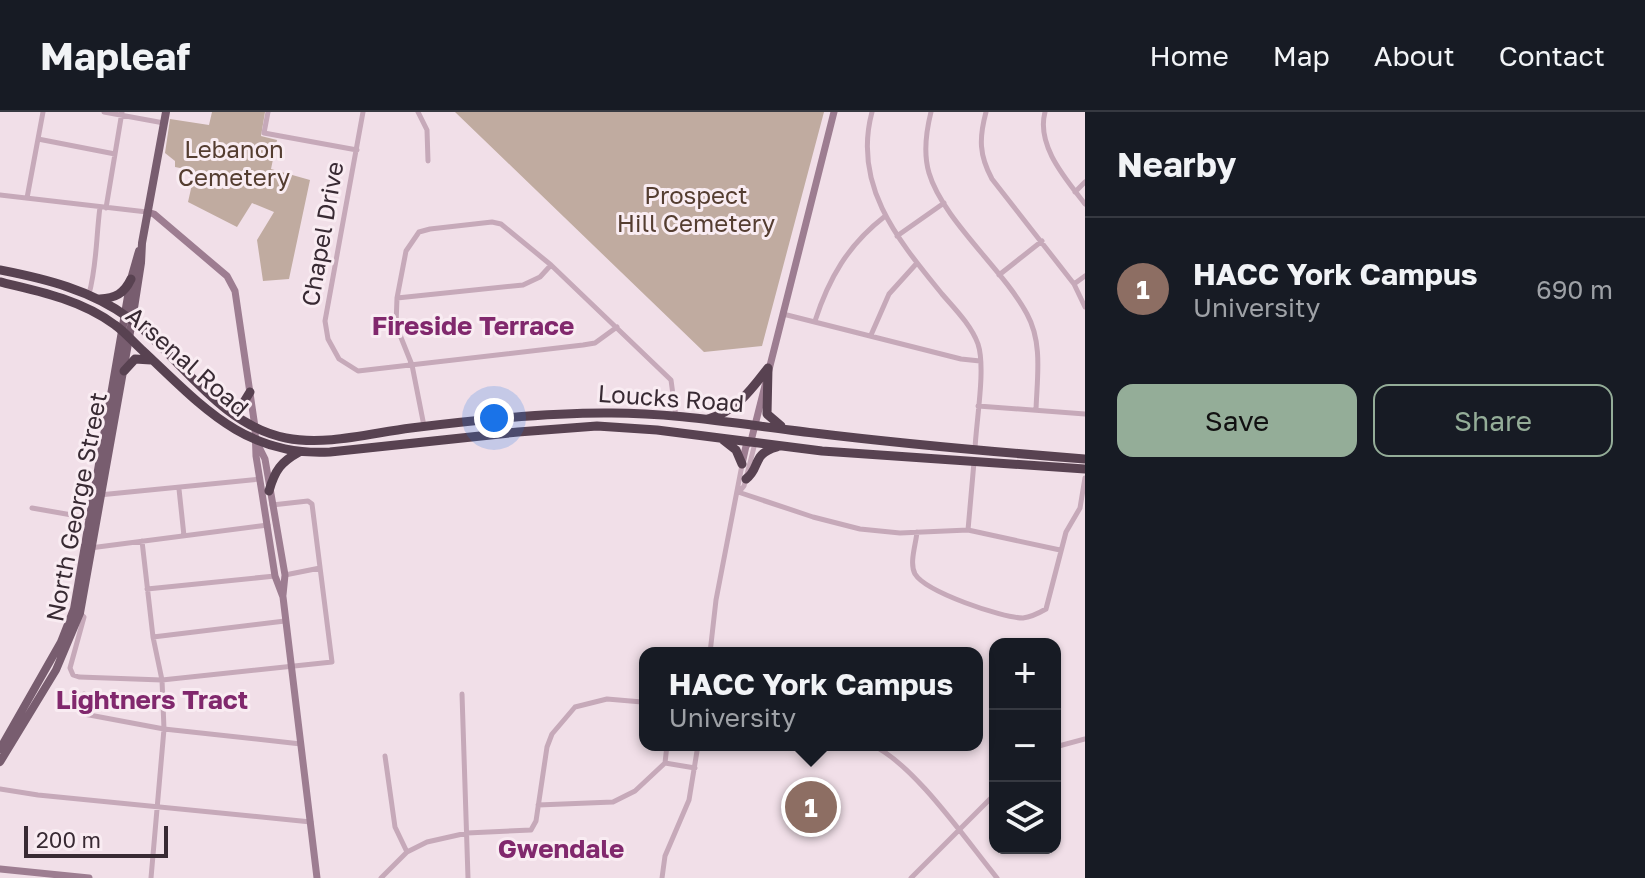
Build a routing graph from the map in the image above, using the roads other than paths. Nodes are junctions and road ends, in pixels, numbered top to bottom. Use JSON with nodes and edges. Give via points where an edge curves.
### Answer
{"nodes":[{"id":1,"x":43,"y":112,"type":"edge"},
{"id":2,"x":104,"y":112,"type":"edge"},
{"id":3,"x":166,"y":112,"type":"edge"},
{"id":4,"x":268,"y":112,"type":"edge"},
{"id":5,"x":363,"y":112,"type":"edge"},
{"id":6,"x":418,"y":112,"type":"edge"},
{"id":7,"x":834,"y":112,"type":"edge"},
{"id":8,"x":872,"y":112,"type":"edge"},
{"id":9,"x":931,"y":112,"type":"edge"},
{"id":10,"x":986,"y":112,"type":"edge"},
{"id":11,"x":1045,"y":112,"type":"edge"},
{"id":12,"x":122,"y":114,"type":"edge"},
{"id":13,"x":164,"y":123,"type":"junction"},
{"id":14,"x":38,"y":139,"type":"junction"},
{"id":15,"x":357,"y":150,"type":"junction"},
{"id":16,"x":115,"y":154,"type":"junction"},
{"id":17,"x":428,"y":161,"type":"dead end"},
{"id":18,"x":1085,"y":182,"type":"edge"},
{"id":19,"x":1075,"y":192,"type":"junction"},
{"id":20,"x":0,"y":195,"type":"edge"},
{"id":21,"x":27,"y":198,"type":"junction"},
{"id":22,"x":944,"y":203,"type":"junction"},
{"id":23,"x":1085,"y":204,"type":"edge"},
{"id":24,"x":103,"y":208,"type":"junction"},
{"id":25,"x":147,"y":212,"type":"junction"},
{"id":26,"x":884,"y":217,"type":"junction"},
{"id":27,"x":897,"y":236,"type":"junction"},
{"id":28,"x":1042,"y":241,"type":"junction"},
{"id":29,"x":142,"y":243,"type":"junction"},
{"id":30,"x":917,"y":263,"type":"junction"},
{"id":31,"x":551,"y":265,"type":"junction"},
{"id":32,"x":0,"y":270,"type":"edge"},
{"id":33,"x":999,"y":275,"type":"junction"},
{"id":34,"x":1085,"y":276,"type":"edge"},
{"id":35,"x":131,"y":279,"type":"junction"},
{"id":36,"x":0,"y":282,"type":"edge"},
{"id":37,"x":1074,"y":284,"type":"junction"},
{"id":38,"x":92,"y":297,"type":"junction"},
{"id":39,"x":397,"y":298,"type":"junction"},
{"id":40,"x":1085,"y":307,"type":"edge"},
{"id":41,"x":783,"y":314,"type":"junction"},
{"id":42,"x":129,"y":318,"type":"junction"},
{"id":43,"x":815,"y":321,"type":"junction"},
{"id":44,"x":617,"y":327,"type":"junction"},
{"id":45,"x":126,"y":334,"type":"junction"},
{"id":46,"x":871,"y":335,"type":"junction"},
{"id":47,"x":154,"y":361,"type":"junction"},
{"id":48,"x":980,"y":361,"type":"junction"},
{"id":49,"x":412,"y":365,"type":"junction"},
{"id":50,"x":768,"y":368,"type":"junction"},
{"id":51,"x":124,"y":371,"type":"junction"},
{"id":52,"x":250,"y":392,"type":"junction"},
{"id":53,"x":978,"y":406,"type":"junction"},
{"id":54,"x":227,"y":409,"type":"junction"},
{"id":55,"x":1036,"y":410,"type":"junction"},
{"id":56,"x":1085,"y":414,"type":"edge"},
{"id":57,"x":676,"y":417,"type":"junction"},
{"id":58,"x":703,"y":420,"type":"junction"},
{"id":59,"x":755,"y":425,"type":"junction"},
{"id":60,"x":255,"y":427,"type":"junction"},
{"id":61,"x":424,"y":427,"type":"junction"},
{"id":62,"x":806,"y":432,"type":"junction"},
{"id":63,"x":719,"y":437,"type":"junction"},
{"id":64,"x":751,"y":441,"type":"junction"},
{"id":65,"x":257,"y":442,"type":"junction"},
{"id":66,"x":782,"y":445,"type":"junction"},
{"id":67,"x":299,"y":452,"type":"junction"},
{"id":68,"x":974,"y":456,"type":"junction"},
{"id":69,"x":1085,"y":459,"type":"edge"},
{"id":70,"x":742,"y":464,"type":"junction"},
{"id":71,"x":1085,"y":469,"type":"edge"},
{"id":72,"x":1085,"y":478,"type":"edge"},
{"id":73,"x":260,"y":479,"type":"junction"},
{"id":74,"x":746,"y":479,"type":"junction"},
{"id":75,"x":179,"y":489,"type":"junction"},
{"id":76,"x":269,"y":491,"type":"junction"},
{"id":77,"x":738,"y":492,"type":"junction"},
{"id":78,"x":98,"y":495,"type":"junction"},
{"id":79,"x":272,"y":505,"type":"junction"},
{"id":80,"x":32,"y":508,"type":"dead end"},
{"id":81,"x":94,"y":519,"type":"junction"},
{"id":82,"x":268,"y":525,"type":"junction"},
{"id":83,"x":968,"y":530,"type":"junction"},
{"id":84,"x":917,"y":532,"type":"junction"},
{"id":85,"x":184,"y":536,"type":"junction"},
{"id":86,"x":142,"y":541,"type":"junction"},
{"id":87,"x":89,"y":548,"type":"junction"},
{"id":88,"x":1060,"y":550,"type":"junction"},
{"id":89,"x":320,"y":568,"type":"junction"},
{"id":90,"x":285,"y":575,"type":"junction"},
{"id":91,"x":275,"y":576,"type":"junction"},
{"id":92,"x":147,"y":589,"type":"junction"},
{"id":93,"x":283,"y":597,"type":"junction"},
{"id":94,"x":80,"y":613,"type":"junction"},
{"id":95,"x":285,"y":621,"type":"junction"},
{"id":96,"x":153,"y":637,"type":"junction"},
{"id":97,"x":711,"y":647,"type":"edge"},
{"id":98,"x":291,"y":667,"type":"junction"},
{"id":99,"x":162,"y":680,"type":"junction"},
{"id":100,"x":84,"y":694,"type":"dead end"},
{"id":101,"x":462,"y":694,"type":"dead end"},
{"id":102,"x":639,"y":702,"type":"edge"},
{"id":103,"x":164,"y":729,"type":"junction"},
{"id":104,"x":1085,"y":739,"type":"edge"},
{"id":105,"x":301,"y":744,"type":"junction"},
{"id":106,"x":1061,"y":745,"type":"edge"},
{"id":107,"x":0,"y":749,"type":"edge"},
{"id":108,"x":666,"y":751,"type":"edge"},
{"id":109,"x":697,"y":751,"type":"edge"},
{"id":110,"x":885,"y":751,"type":"edge"},
{"id":111,"x":385,"y":756,"type":"dead end"},
{"id":112,"x":0,"y":762,"type":"edge"},
{"id":113,"x":665,"y":763,"type":"junction"},
{"id":114,"x":695,"y":768,"type":"junction"},
{"id":115,"x":0,"y":789,"type":"edge"},
{"id":116,"x":989,"y":800,"type":"edge"},
{"id":117,"x":538,"y":805,"type":"junction"},
{"id":118,"x":157,"y":806,"type":"junction"},
{"id":119,"x":311,"y":822,"type":"junction"},
{"id":120,"x":958,"y":831,"type":"junction"},
{"id":121,"x":467,"y":833,"type":"junction"},
{"id":122,"x":407,"y":852,"type":"junction"},
{"id":123,"x":0,"y":869,"type":"edge"},
{"id":124,"x":89,"y":878,"type":"edge"},
{"id":125,"x":151,"y":878,"type":"edge"},
{"id":126,"x":317,"y":878,"type":"edge"},
{"id":127,"x":381,"y":878,"type":"edge"},
{"id":128,"x":468,"y":878,"type":"edge"},
{"id":129,"x":662,"y":878,"type":"edge"},
{"id":130,"x":911,"y":878,"type":"edge"},
{"id":131,"x":997,"y":878,"type":"edge"}],
"edges":[{"from":1,"to":14,"type":"street"},
{"from":2,"to":12,"type":"street"},
{"from":3,"to":13,"type":"main road","name":"North George Street"},
{"from":4,"to":15,"type":"street","via":[[264,133]]},
{"from":5,"to":15,"type":"street","name":"Chapel Drive"},
{"from":6,"to":17,"type":"street","via":[[427,130]]},
{"from":7,"to":41,"type":"street"},
{"from":8,"to":26,"type":"street","via":[[868,158]]},
{"from":9,"to":22,"type":"street","via":[[926,155]]},
{"from":10,"to":28,"type":"street","via":[[979,137],[983,162]]},
{"from":11,"to":19,"type":"street","via":[[1042,123],[1051,153]]},
{"from":12,"to":13,"type":"street"},
{"from":12,"to":16,"type":"street"},
{"from":13,"to":25,"type":"main road","name":"North George Street"},
{"from":14,"to":16,"type":"street"},
{"from":14,"to":21,"type":"street"},
{"from":15,"to":49,"type":"street","name":"Chapel Drive","via":[[325,321],[328,339],[339,359],[358,371]]},
{"from":16,"to":24,"type":"street"},
{"from":18,"to":19,"type":"street"},
{"from":19,"to":23,"type":"street"},
{"from":20,"to":21,"type":"street"},
{"from":21,"to":24,"type":"street"},
{"from":22,"to":27,"type":"street"},
{"from":22,"to":33,"type":"street"},
{"from":24,"to":25,"type":"street"},
{"from":24,"to":38,"type":"street"},
{"from":25,"to":29,"type":"main road","name":"North George Street"},
{"from":25,"to":52,"type":"street","via":[[232,284]]},
{"from":26,"to":27,"type":"street"},
{"from":26,"to":43,"type":"street","via":[[844,257]]},
{"from":27,"to":30,"type":"street"},
{"from":28,"to":33,"type":"street"},
{"from":28,"to":37,"type":"street"},
{"from":29,"to":35,"type":"main road","name":"North George Street"},
{"from":29,"to":42,"type":"main road","name":"North George Street"},
{"from":30,"to":46,"type":"street","via":[[889,294]]},
{"from":30,"to":48,"type":"street","via":[[973,334]]},
{"from":31,"to":39,"type":"street","via":[[523,285]]},
{"from":31,"to":39,"type":"street","via":[[501,224],[430,229],[411,240]]},
{"from":31,"to":44,"type":"street"},
{"from":32,"to":38,"type":"highway","name":"Arsenal Road","via":[[42,278]]},
{"from":33,"to":55,"type":"street","via":[[1035,335]]},
{"from":34,"to":37,"type":"street"},
{"from":35,"to":38,"type":"highway","via":[[119,295]]},
{"from":35,"to":42,"type":"main road","name":"North George Street"},
{"from":36,"to":45,"type":"highway","name":"Arsenal Road","via":[[62,299],[100,315]]},
{"from":37,"to":40,"type":"street"},
{"from":38,"to":42,"type":"highway","name":"Arsenal Road"},
{"from":39,"to":49,"type":"street","via":[[396,325]]},
{"from":41,"to":43,"type":"street"},
{"from":41,"to":50,"type":"street"},
{"from":42,"to":45,"type":"main road","name":"North George Street"},
{"from":42,"to":54,"type":"highway","name":"Arsenal Road"},
{"from":43,"to":46,"type":"street"},
{"from":44,"to":49,"type":"street","name":"Chapel Drive","via":[[595,343]]},
{"from":44,"to":57,"type":"street","via":[[671,380]]},
{"from":45,"to":47,"type":"highway","name":"Arsenal Road"},
{"from":45,"to":51,"type":"main road","name":"North George Street"},
{"from":45,"to":78,"type":"main road","name":"North George Street"},
{"from":46,"to":48,"type":"street"},
{"from":47,"to":51,"type":"highway","via":[[135,359]]},
{"from":47,"to":65,"type":"highway","name":"Arsenal Road","via":[[216,418]]},
{"from":48,"to":53,"type":"street"},
{"from":49,"to":61,"type":"street"},
{"from":50,"to":58,"type":"highway","via":[[734,407]]},
{"from":50,"to":59,"type":"street"},
{"from":50,"to":62,"type":"highway","via":[[769,417],[777,425]]},
{"from":51,"to":78,"type":"main road","name":"North George Street"},
{"from":52,"to":54,"type":"highway","via":[[242,405]]},
{"from":52,"to":60,"type":"street"},
{"from":53,"to":55,"type":"street"},
{"from":53,"to":68,"type":"street"},
{"from":54,"to":60,"type":"highway","name":"Arsenal Road"},
{"from":55,"to":56,"type":"street"},
{"from":57,"to":58,"type":"highway","name":"Loucks Road"},
{"from":57,"to":61,"type":"highway","name":"Loucks Road","via":[[605,413]]},
{"from":58,"to":59,"type":"highway","name":"Loucks Road"},
{"from":59,"to":62,"type":"highway","name":"Loucks Road"},
{"from":59,"to":64,"type":"street"},
{"from":60,"to":61,"type":"highway","name":"Loucks Road","via":[[284,438],[315,441]]},
{"from":60,"to":65,"type":"street"},
{"from":62,"to":68,"type":"highway","name":"Loucks Road"},
{"from":63,"to":64,"type":"highway","name":"Loucks Road"},
{"from":63,"to":67,"type":"highway","name":"Loucks Road","via":[[574,427]]},
{"from":63,"to":70,"type":"highway","via":[[736,450]]},
{"from":64,"to":66,"type":"highway","name":"Loucks Road"},
{"from":64,"to":70,"type":"street"},
{"from":64,"to":74,"type":"street"},
{"from":65,"to":67,"type":"highway","name":"Loucks Road"},
{"from":65,"to":73,"type":"street"},
{"from":65,"to":76,"type":"street"},
{"from":66,"to":68,"type":"highway","name":"Loucks Road","via":[[847,453]]},
{"from":66,"to":74,"type":"highway","via":[[757,458]]},
{"from":67,"to":76,"type":"highway","via":[[274,472]]},
{"from":68,"to":69,"type":"highway","name":"Loucks Road"},
{"from":68,"to":71,"type":"highway","name":"Loucks Road"},
{"from":68,"to":83,"type":"street"},
{"from":70,"to":77,"type":"street"},
{"from":72,"to":88,"type":"street","via":[[1080,508]]},
{"from":73,"to":75,"type":"street"},
{"from":73,"to":82,"type":"street"},
{"from":74,"to":77,"type":"street"},
{"from":75,"to":78,"type":"street"},
{"from":75,"to":85,"type":"street"},
{"from":76,"to":79,"type":"street"},
{"from":77,"to":84,"type":"street","via":[[838,525]]},
{"from":77,"to":97,"type":"street"},
{"from":78,"to":81,"type":"main road","name":"North George Street"},
{"from":79,"to":89,"type":"street","via":[[312,504]]},
{"from":79,"to":90,"type":"street"},
{"from":80,"to":81,"type":"street"},
{"from":81,"to":87,"type":"main road","name":"North George Street"},
{"from":82,"to":85,"type":"street"},
{"from":82,"to":91,"type":"street"},
{"from":83,"to":84,"type":"street"},
{"from":83,"to":88,"type":"street"},
{"from":84,"to":88,"type":"street","via":[[913,570],[927,585],[1014,617],[1046,609]]},
{"from":85,"to":86,"type":"street"},
{"from":86,"to":87,"type":"street"},
{"from":86,"to":92,"type":"street"},
{"from":87,"to":94,"type":"main road","name":"North George Street"},
{"from":87,"to":107,"type":"main road","name":"North George Street","via":[[61,642]]},
{"from":89,"to":90,"type":"street"},
{"from":89,"to":98,"type":"street","via":[[332,662]]},
{"from":90,"to":93,"type":"street"},
{"from":91,"to":92,"type":"street"},
{"from":91,"to":93,"type":"street"},
{"from":92,"to":96,"type":"street"},
{"from":93,"to":95,"type":"street"},
{"from":94,"to":99,"type":"street","via":[[84,617],[70,668],[73,675]]},
{"from":94,"to":112,"type":"main road","name":"North George Street","via":[[56,670]]},
{"from":95,"to":96,"type":"street"},
{"from":95,"to":98,"type":"street"},
{"from":96,"to":99,"type":"street"},
{"from":98,"to":99,"type":"street"},
{"from":98,"to":105,"type":"street"},
{"from":99,"to":103,"type":"street"},
{"from":100,"to":103,"type":"street","via":[[84,714]]},
{"from":101,"to":121,"type":"street"},
{"from":102,"to":117,"type":"street","via":[[607,699],[575,707],[547,747]]},
{"from":103,"to":105,"type":"street"},
{"from":103,"to":118,"type":"street"},
{"from":104,"to":106,"type":"street"},
{"from":105,"to":119,"type":"street"},
{"from":108,"to":113,"type":"street"},
{"from":109,"to":114,"type":"street"},
{"from":110,"to":120,"type":"street"},
{"from":111,"to":122,"type":"street","via":[[395,827]]},
{"from":113,"to":114,"type":"street"},
{"from":113,"to":117,"type":"street","via":[[635,791],[613,802]]},
{"from":114,"to":129,"type":"street"},
{"from":115,"to":118,"type":"street"},
{"from":116,"to":120,"type":"street"},
{"from":117,"to":121,"type":"street","via":[[531,830]]},
{"from":118,"to":119,"type":"street"},
{"from":118,"to":125,"type":"street"},
{"from":119,"to":126,"type":"street"},
{"from":120,"to":130,"type":"street"},
{"from":120,"to":131,"type":"street"},
{"from":121,"to":122,"type":"street"},
{"from":121,"to":128,"type":"street"},
{"from":122,"to":127,"type":"street"},
{"from":123,"to":124,"type":"street"}]}
